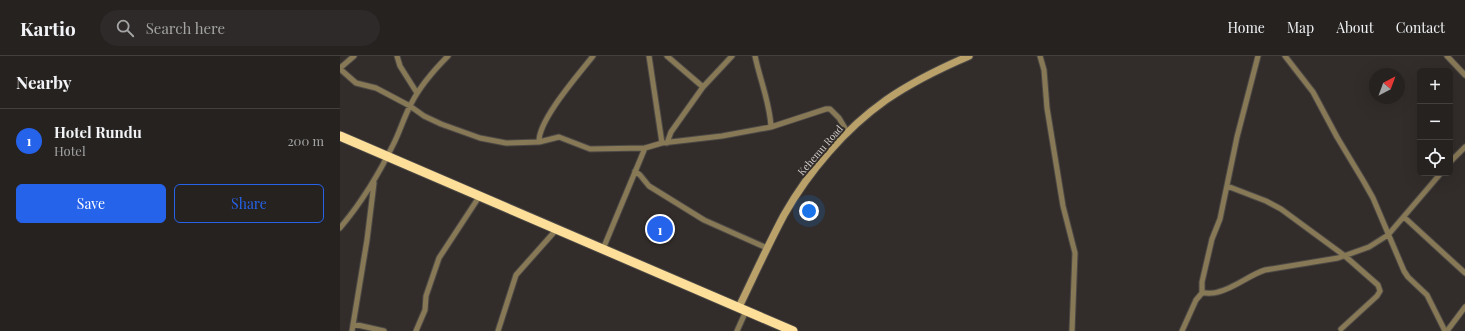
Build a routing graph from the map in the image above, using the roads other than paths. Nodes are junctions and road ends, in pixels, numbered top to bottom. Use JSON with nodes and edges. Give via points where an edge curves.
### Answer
{"nodes":[{"id":1,"x":354,"y":56,"type":"edge"},
{"id":2,"x":397,"y":56,"type":"edge"},
{"id":3,"x":448,"y":56,"type":"edge"},
{"id":4,"x":593,"y":56,"type":"edge"},
{"id":5,"x":649,"y":56,"type":"edge"},
{"id":6,"x":667,"y":56,"type":"edge"},
{"id":7,"x":732,"y":56,"type":"edge"},
{"id":8,"x":755,"y":56,"type":"edge"},
{"id":9,"x":969,"y":56,"type":"edge"},
{"id":10,"x":1040,"y":56,"type":"edge"},
{"id":11,"x":1258,"y":56,"type":"edge"},
{"id":12,"x":1285,"y":56,"type":"edge"},
{"id":13,"x":1447,"y":56,"type":"edge"},
{"id":14,"x":340,"y":69,"type":"edge"},
{"id":15,"x":1465,"y":75,"type":"edge"},
{"id":16,"x":703,"y":87,"type":"junction"},
{"id":17,"x":417,"y":93,"type":"junction"},
{"id":18,"x":410,"y":106,"type":"junction"},
{"id":19,"x":771,"y":127,"type":"junction"},
{"id":20,"x":848,"y":133,"type":"junction"},
{"id":21,"x":340,"y":136,"type":"edge"},
{"id":22,"x":540,"y":142,"type":"junction"},
{"id":23,"x":664,"y":143,"type":"junction"},
{"id":24,"x":1465,"y":147,"type":"edge"},
{"id":25,"x":645,"y":148,"type":"junction"},
{"id":26,"x":386,"y":157,"type":"junction"},
{"id":27,"x":1453,"y":159,"type":"edge"},
{"id":28,"x":635,"y":171,"type":"junction"},
{"id":29,"x":1438,"y":176,"type":"edge"},
{"id":30,"x":374,"y":182,"type":"junction"},
{"id":31,"x":1227,"y":186,"type":"junction"},
{"id":32,"x":479,"y":196,"type":"junction"},
{"id":33,"x":1404,"y":217,"type":"junction"},
{"id":34,"x":340,"y":228,"type":"edge"},
{"id":35,"x":556,"y":230,"type":"junction"},
{"id":36,"x":1388,"y":235,"type":"junction"},
{"id":37,"x":767,"y":248,"type":"junction"},
{"id":38,"x":603,"y":249,"type":"junction"},
{"id":39,"x":1345,"y":256,"type":"junction"},
{"id":40,"x":1465,"y":273,"type":"edge"},
{"id":41,"x":1202,"y":293,"type":"junction"},
{"id":42,"x":1465,"y":307,"type":"edge"},
{"id":43,"x":743,"y":309,"type":"junction"},
{"id":44,"x":353,"y":324,"type":"junction"},
{"id":45,"x":1341,"y":329,"type":"dead end"},
{"id":46,"x":352,"y":331,"type":"edge"},
{"id":47,"x":384,"y":331,"type":"edge"},
{"id":48,"x":416,"y":331,"type":"edge"},
{"id":49,"x":498,"y":331,"type":"edge"},
{"id":50,"x":737,"y":331,"type":"edge"},
{"id":51,"x":793,"y":331,"type":"edge"},
{"id":52,"x":1072,"y":331,"type":"edge"},
{"id":53,"x":1182,"y":331,"type":"edge"},
{"id":54,"x":1446,"y":331,"type":"edge"}],
"edges":[{"from":1,"to":14,"type":"street"},
{"from":2,"to":17,"type":"street","via":[[400,66]]},
{"from":3,"to":17,"type":"street"},
{"from":4,"to":22,"type":"street","via":[[547,118],[541,131]]},
{"from":5,"to":23,"type":"street"},
{"from":6,"to":16,"type":"street"},
{"from":7,"to":16,"type":"street"},
{"from":8,"to":19,"type":"street"},
{"from":9,"to":20,"type":"street","name":"Kehemu Road","via":[[887,99]]},
{"from":10,"to":52,"type":"street","via":[[1063,206],[1075,253]]},
{"from":11,"to":31,"type":"street","via":[[1236,137]]},
{"from":12,"to":36,"type":"street","via":[[1313,92],[1373,198]]},
{"from":13,"to":15,"type":"street"},
{"from":14,"to":18,"type":"street","via":[[356,83],[376,88]]},
{"from":16,"to":23,"type":"street"},
{"from":17,"to":18,"type":"street"},
{"from":18,"to":22,"type":"street","via":[[441,124],[480,138],[506,144]]},
{"from":18,"to":26,"type":"street"},
{"from":19,"to":20,"type":"street","via":[[830,109]]},
{"from":19,"to":23,"type":"street"},
{"from":20,"to":37,"type":"street","name":"Kehemu Road","via":[[802,187]]},
{"from":21,"to":26,"type":"highway"},
{"from":22,"to":25,"type":"street","via":[[558,137],[590,149]]},
{"from":23,"to":25,"type":"street"},
{"from":24,"to":27,"type":"street"},
{"from":25,"to":28,"type":"street"},
{"from":26,"to":30,"type":"street"},
{"from":26,"to":32,"type":"highway"},
{"from":28,"to":37,"type":"street","via":[[649,186],[704,220]]},
{"from":28,"to":38,"type":"street"},
{"from":29,"to":33,"type":"street"},
{"from":30,"to":34,"type":"street"},
{"from":30,"to":44,"type":"street"},
{"from":31,"to":39,"type":"street","via":[[1275,206]]},
{"from":31,"to":41,"type":"street","via":[[1205,268]]},
{"from":32,"to":35,"type":"highway"},
{"from":32,"to":48,"type":"street","via":[[439,258],[426,296],[425,310]]},
{"from":33,"to":36,"type":"street"},
{"from":33,"to":40,"type":"street"},
{"from":35,"to":38,"type":"highway"},
{"from":35,"to":49,"type":"street","via":[[516,275]]},
{"from":36,"to":39,"type":"street","via":[[1369,247]]},
{"from":36,"to":54,"type":"street","via":[[1404,271],[1427,295]]},
{"from":37,"to":43,"type":"street","name":"Kehemu Road"},
{"from":38,"to":43,"type":"highway"},
{"from":39,"to":41,"type":"street","via":[[1265,270],[1218,293]]},
{"from":39,"to":45,"type":"street","via":[[1380,288],[1377,296]]},
{"from":41,"to":53,"type":"street","via":[[1196,300]]},
{"from":42,"to":54,"type":"street"},
{"from":43,"to":50,"type":"street"},
{"from":43,"to":51,"type":"highway"},
{"from":44,"to":46,"type":"street"},
{"from":44,"to":47,"type":"street"}]}
